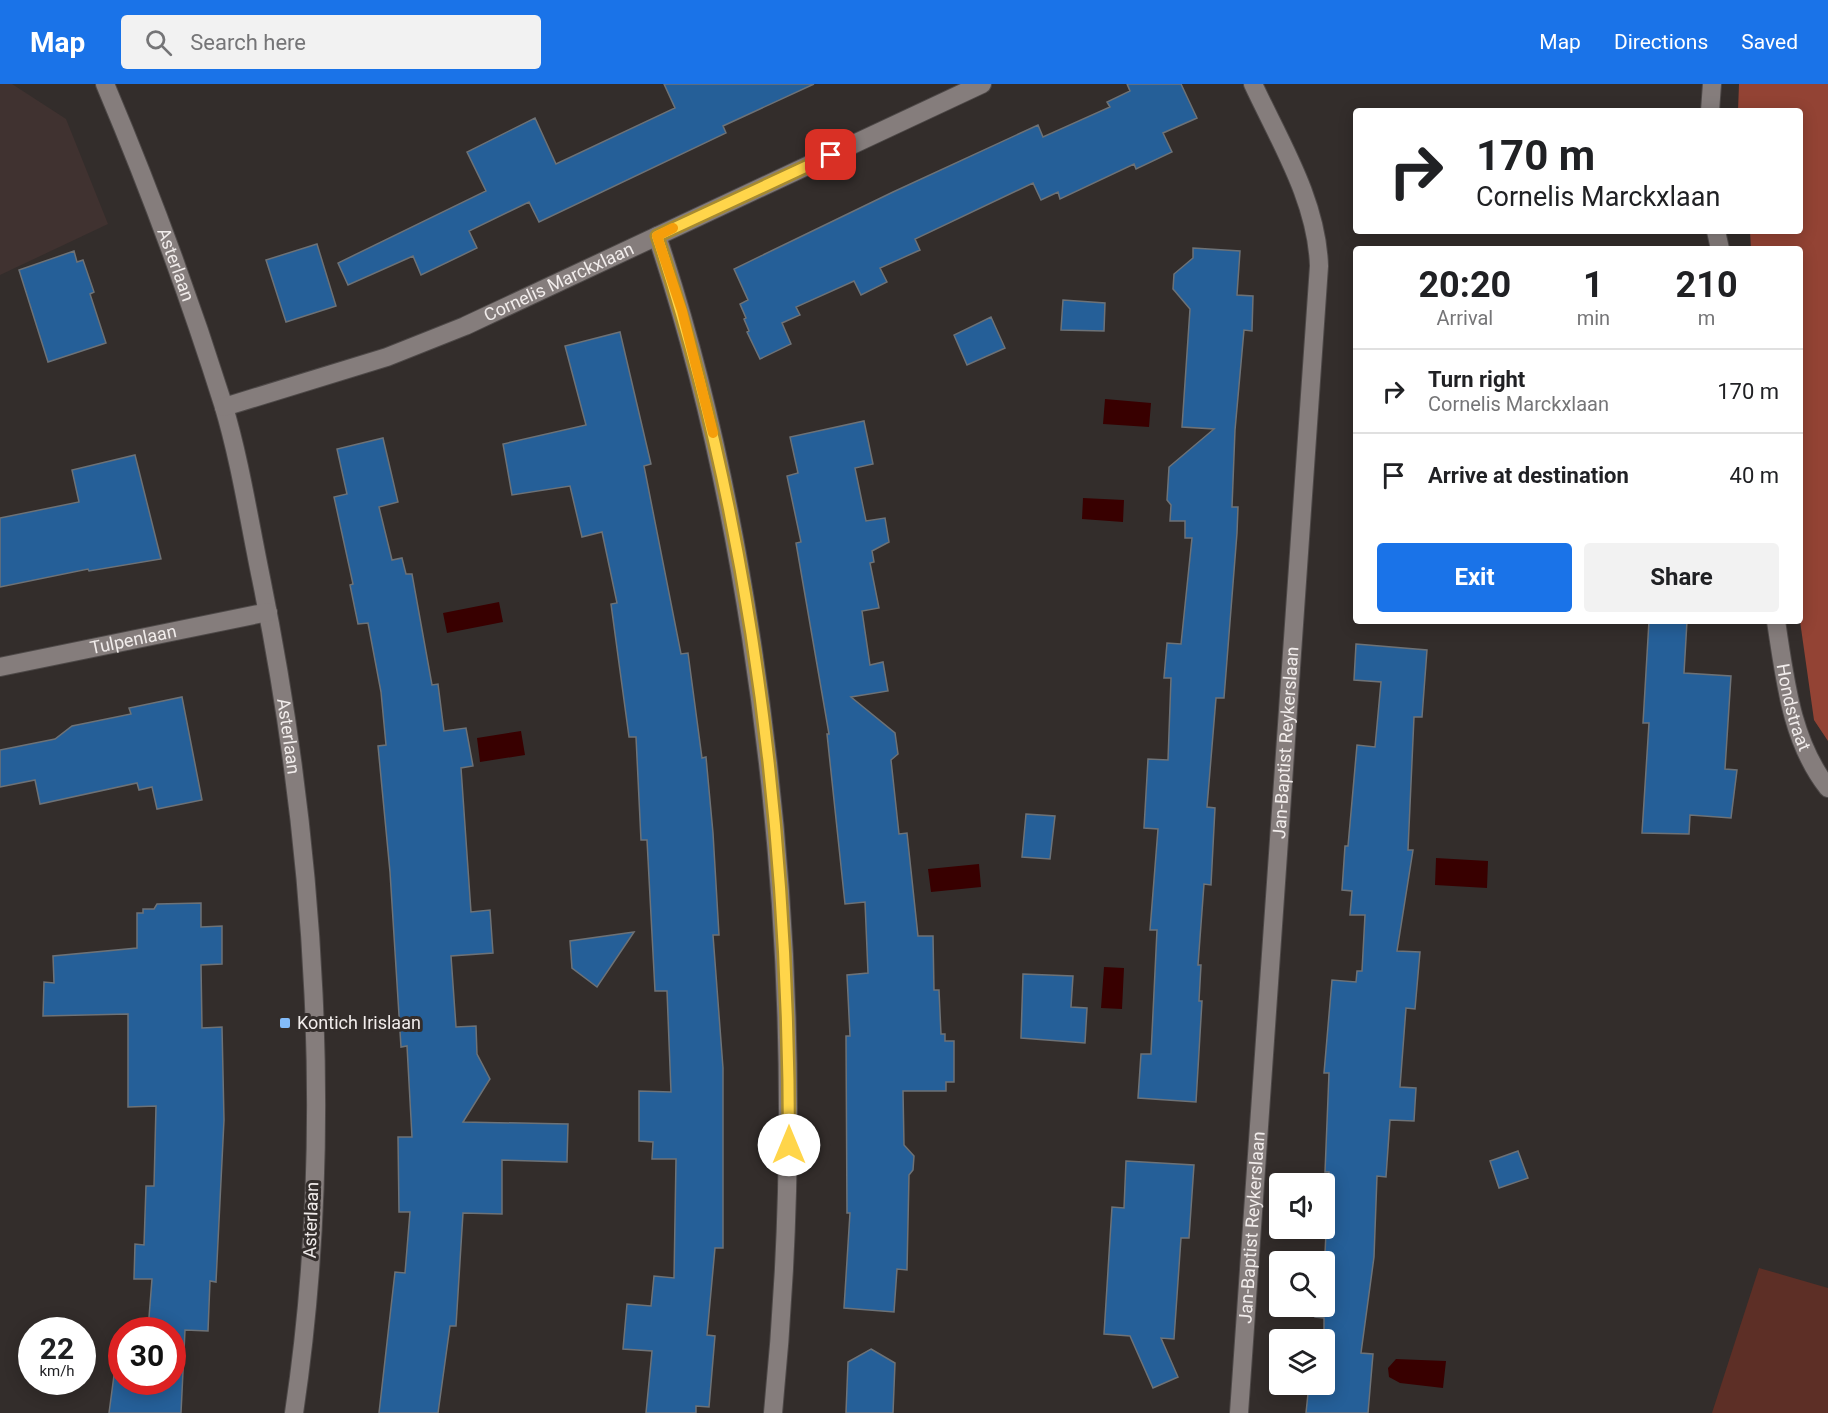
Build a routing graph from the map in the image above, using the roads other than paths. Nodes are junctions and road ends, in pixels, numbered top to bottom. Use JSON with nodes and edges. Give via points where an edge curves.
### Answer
{"nodes":[{"id":1,"x":105,"y":84,"type":"edge"},
{"id":2,"x":982,"y":84,"type":"edge"},
{"id":3,"x":1253,"y":84,"type":"edge"},
{"id":4,"x":1712,"y":84,"type":"edge"},
{"id":5,"x":1710,"y":108,"type":"edge"},
{"id":6,"x":657,"y":236,"type":"junction"},
{"id":7,"x":224,"y":407,"type":"junction"},
{"id":8,"x":268,"y":612,"type":"junction"},
{"id":9,"x":1777,"y":624,"type":"edge"},
{"id":10,"x":0,"y":667,"type":"edge"},
{"id":11,"x":1828,"y":789,"type":"edge"},
{"id":12,"x":294,"y":1413,"type":"edge"},
{"id":13,"x":773,"y":1413,"type":"edge"},
{"id":14,"x":1239,"y":1413,"type":"edge"}],
"edges":[{"from":1,"to":7,"type":"street","name":"Asterlaan","via":[[144,178]]},
{"from":2,"to":6,"type":"street","name":"Cornelis Marckxlaan"},
{"from":3,"to":14,"type":"street","name":"Jan-Baptist Reykerslaan","via":[[1313,218],[1319,266]]},
{"from":4,"to":5,"type":"street"},
{"from":6,"to":7,"type":"street","name":"Cornelis Marckxlaan","via":[[426,342]]},
{"from":6,"to":13,"type":"street","via":[[682,311],[712,426],[740,567],[765,728],[780,867],[789,1023],[789,1145],[781,1330]]},
{"from":7,"to":8,"type":"street","name":"Asterlaan"},
{"from":8,"to":10,"type":"street","name":"Tulpenlaan"},
{"from":8,"to":12,"type":"street","name":"Asterlaan","via":[[296,791],[315,1035],[308,1285]]},
{"from":9,"to":11,"type":"street","name":"Hondstraat","via":[[1796,727],[1810,762]]}]}
